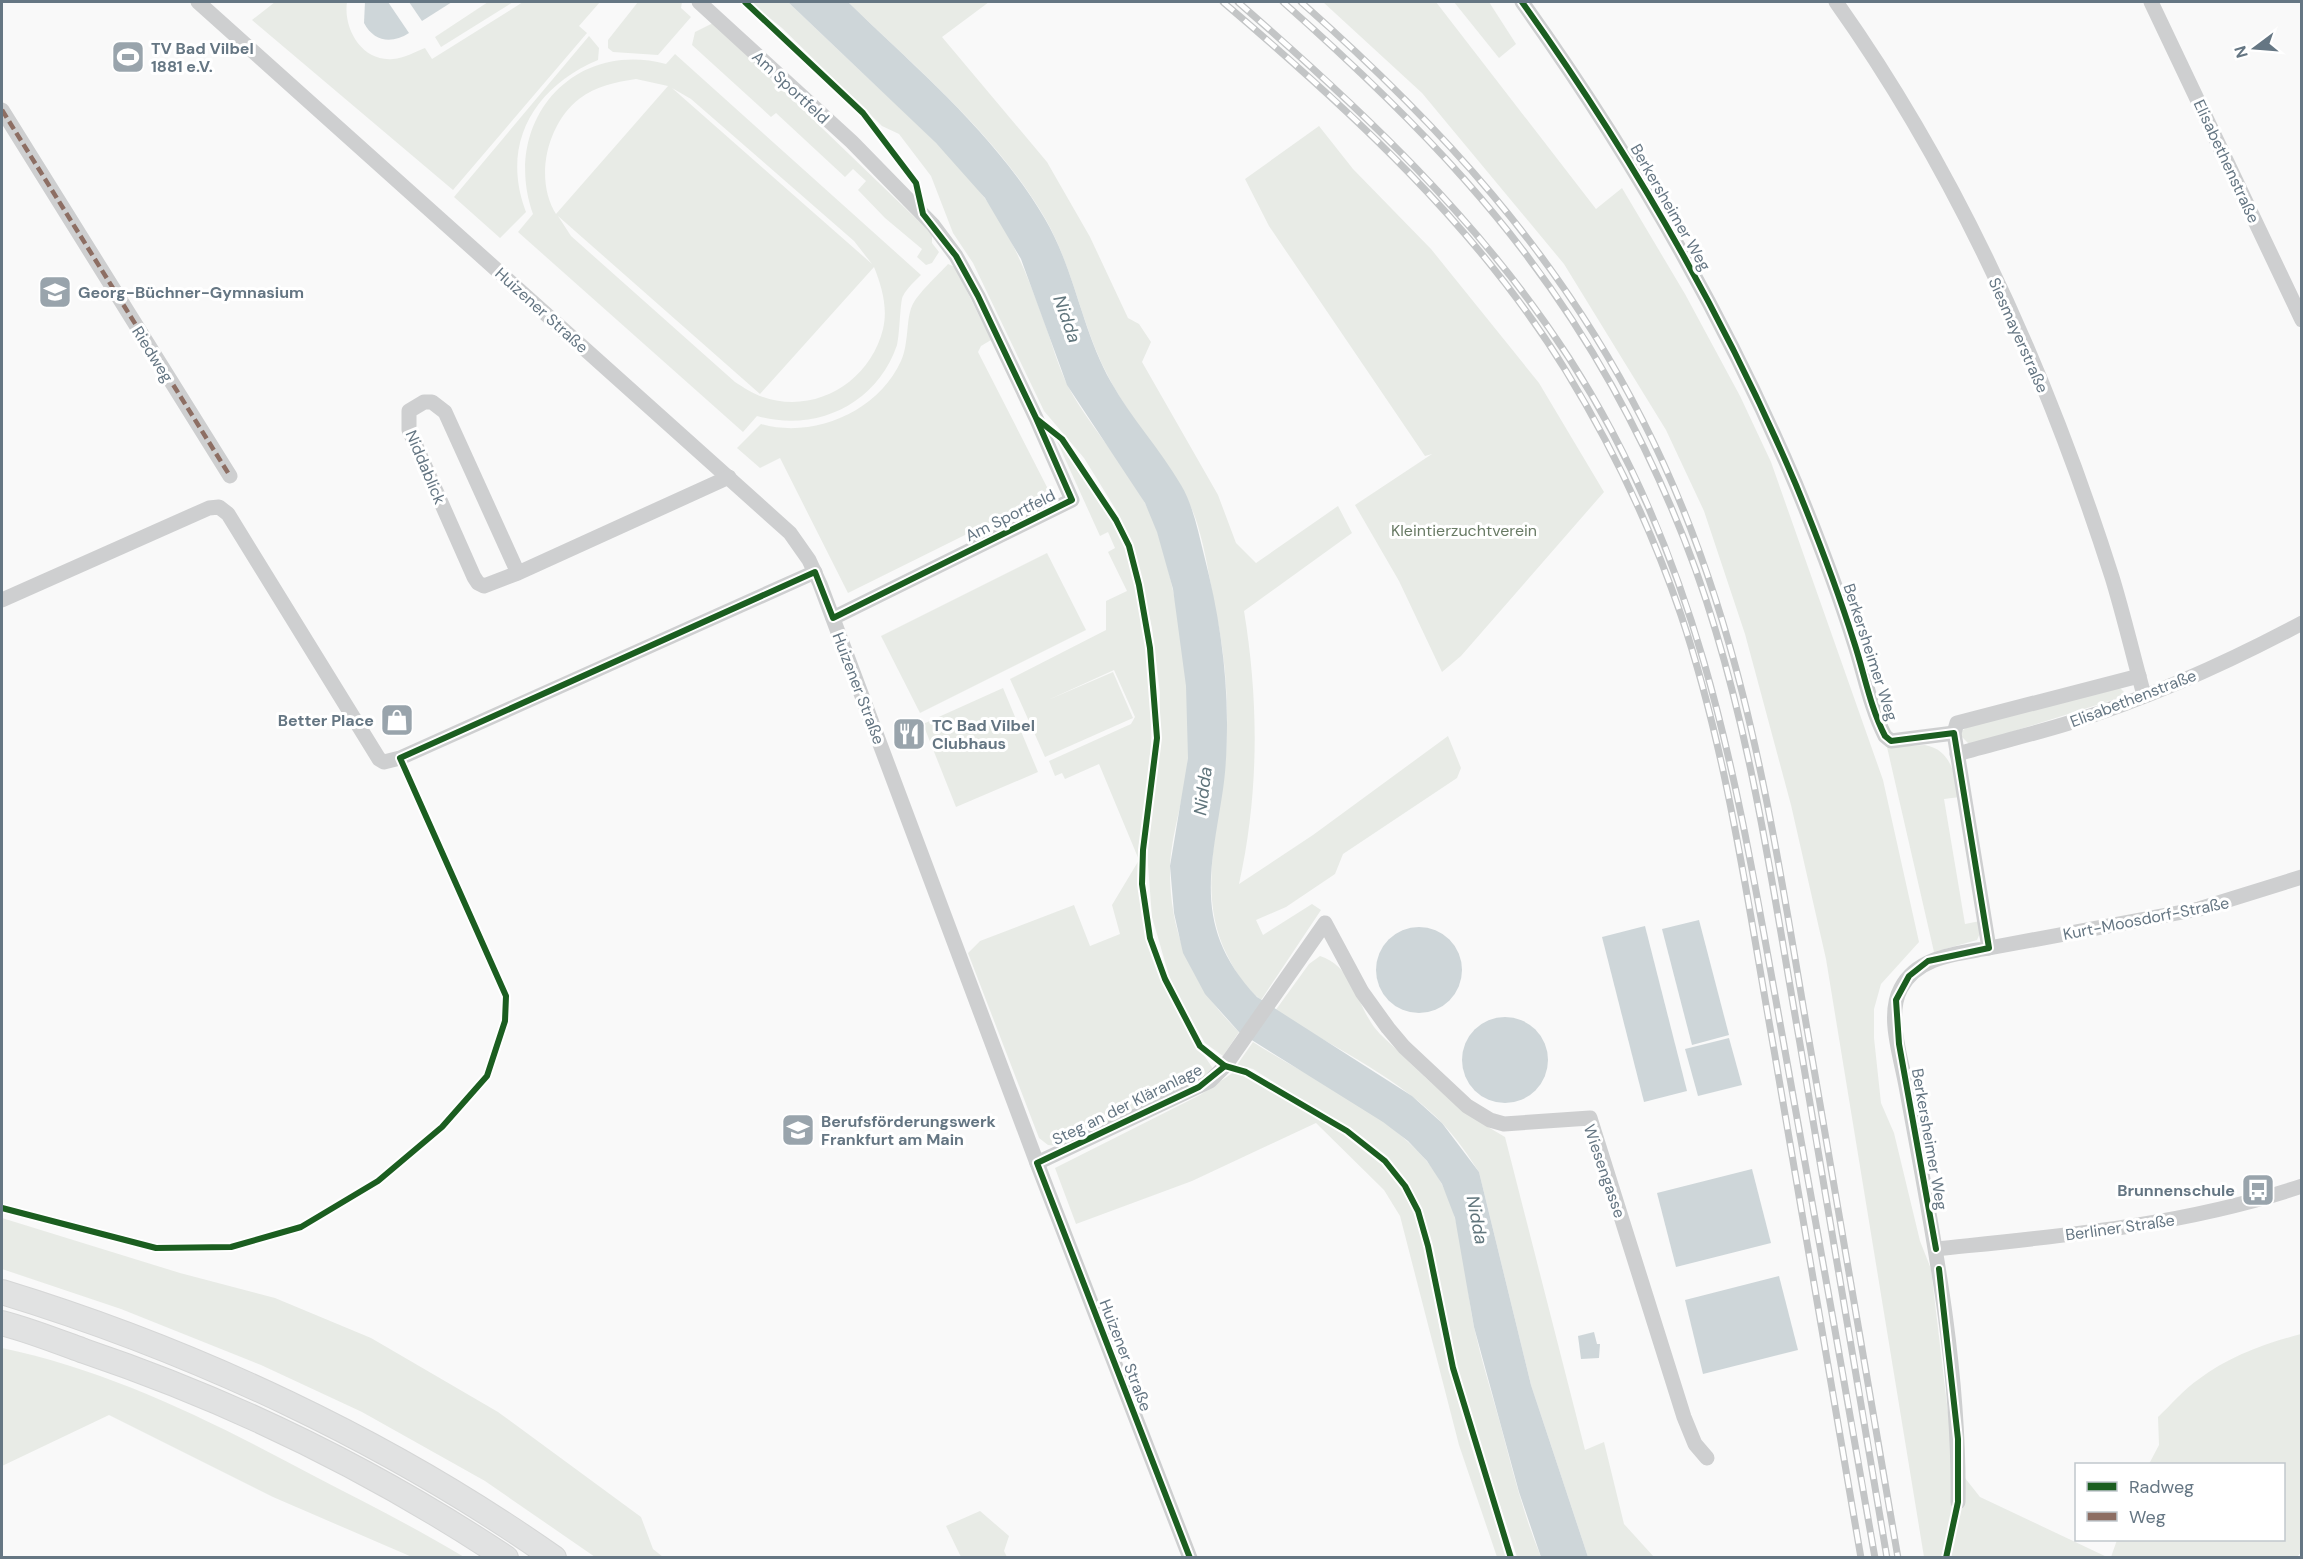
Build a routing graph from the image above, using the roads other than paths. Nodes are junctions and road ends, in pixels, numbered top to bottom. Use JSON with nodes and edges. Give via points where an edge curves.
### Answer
{"nodes":[{"id":1,"x":198,"y":2,"type":"edge"},
{"id":2,"x":699,"y":2,"type":"edge"},
{"id":3,"x":1522,"y":2,"type":"edge"},
{"id":4,"x":1836,"y":2,"type":"edge"},
{"id":5,"x":2151,"y":2,"type":"edge"},
{"id":6,"x":2,"y":110,"type":"edge"},
{"id":7,"x":2301,"y":320,"type":"edge"},
{"id":8,"x":230,"y":476,"type":"dead end"},
{"id":9,"x":729,"y":477,"type":"junction"},
{"id":10,"x":815,"y":572,"type":"junction"},
{"id":11,"x":518,"y":573,"type":"junction"},
{"id":12,"x":2,"y":600,"type":"edge"},
{"id":13,"x":833,"y":618,"type":"junction"},
{"id":14,"x":2301,"y":622,"type":"edge"},
{"id":15,"x":2139,"y":676,"type":"junction"},
{"id":16,"x":2144,"y":695,"type":"junction"},
{"id":17,"x":1954,"y":734,"type":"junction"},
{"id":18,"x":1957,"y":754,"type":"junction"},
{"id":19,"x":2301,"y":878,"type":"edge"},
{"id":20,"x":1325,"y":923,"type":"joint"},
{"id":21,"x":1989,"y":948,"type":"junction"},
{"id":22,"x":1037,"y":1163,"type":"junction"},
{"id":23,"x":2301,"y":1186,"type":"edge"},
{"id":24,"x":1936,"y":1249,"type":"junction"},
{"id":25,"x":2,"y":1292,"type":"edge"},
{"id":26,"x":2,"y":1323,"type":"edge"},
{"id":27,"x":1707,"y":1458,"type":"dead end"},
{"id":28,"x":1958,"y":1502,"type":"dead end"},
{"id":29,"x":506,"y":1557,"type":"edge"},
{"id":30,"x":554,"y":1557,"type":"edge"},
{"id":31,"x":1190,"y":1557,"type":"edge"}],
"edges":[{"from":1,"to":9,"type":"street","name":"Huizener Straße"},
{"from":2,"to":13,"type":"street","name":"Am Sportfeld","via":[[852,142],[933,225],[978,296],[1072,500]]},
{"from":3,"to":17,"type":"street","name":"Berkersheimer Weg","via":[[1612,134],[1682,250],[1727,336],[1796,486],[1838,592],[1880,727],[1891,741]]},
{"from":4,"to":15,"type":"street","name":"Siesmayerstraße","via":[[1930,152],[2016,326],[2089,510]]},
{"from":5,"to":7,"type":"street","name":"Elisabethenstraße"},
{"from":6,"to":8,"type":"street","name":"Riedweg"},
{"from":9,"to":10,"type":"street","name":"Huizener Straße","via":[[790,532]]},
{"from":9,"to":11,"type":"street","name":"Niddablick"},
{"from":10,"to":12,"type":"street","via":[[384,762],[228,514],[219,507],[209,508]]},
{"from":10,"to":13,"type":"street","name":"Huizener Straße"},
{"from":11,"to":11,"type":"street","name":"Niddablick","via":[[445,412],[432,402],[415,406],[409,411],[409,430],[478,583],[489,586]]},
{"from":13,"to":22,"type":"street","name":"Huizener Straße"},
{"from":14,"to":16,"type":"street","name":"Elisabethenstraße","via":[[2238,655]]},
{"from":15,"to":16,"type":"street","name":"Siesmayerstraße"},
{"from":15,"to":17,"type":"street","name":"Elisabethenstraße","via":[[1957,723]]},
{"from":16,"to":18,"type":"street","name":"Elisabethenstraße","via":[[2072,722]]},
{"from":17,"to":18,"type":"street"},
{"from":18,"to":21,"type":"street"},
{"from":19,"to":21,"type":"street","name":"Kurt-Moosdorf-Straße","via":[[2199,909]]},
{"from":20,"to":22,"type":"street","name":"Steg an der Kläranlage","via":[[1210,1081]]},
{"from":20,"to":27,"type":"street","name":"Wiesengasse","via":[[1362,992],[1388,1028],[1467,1106],[1504,1124],[1590,1118],[1684,1417],[1695,1444]]},
{"from":21,"to":24,"type":"street","name":"Berkersheimer Weg","via":[[1928,961],[1909,976],[1896,1000],[1899,1044]]},
{"from":22,"to":31,"type":"street","name":"Huizener Straße"},
{"from":23,"to":24,"type":"street","name":"Berliner Straße","via":[[2230,1207],[2142,1226]]},
{"from":24,"to":28,"type":"street","name":"Berkersheimer Weg","via":[[1957,1416]]},
{"from":25,"to":30,"type":"highway","via":[[153,1344],[294,1406],[443,1486]]},
{"from":26,"to":29,"type":"highway","via":[[142,1370],[280,1430],[431,1511]]}]}
